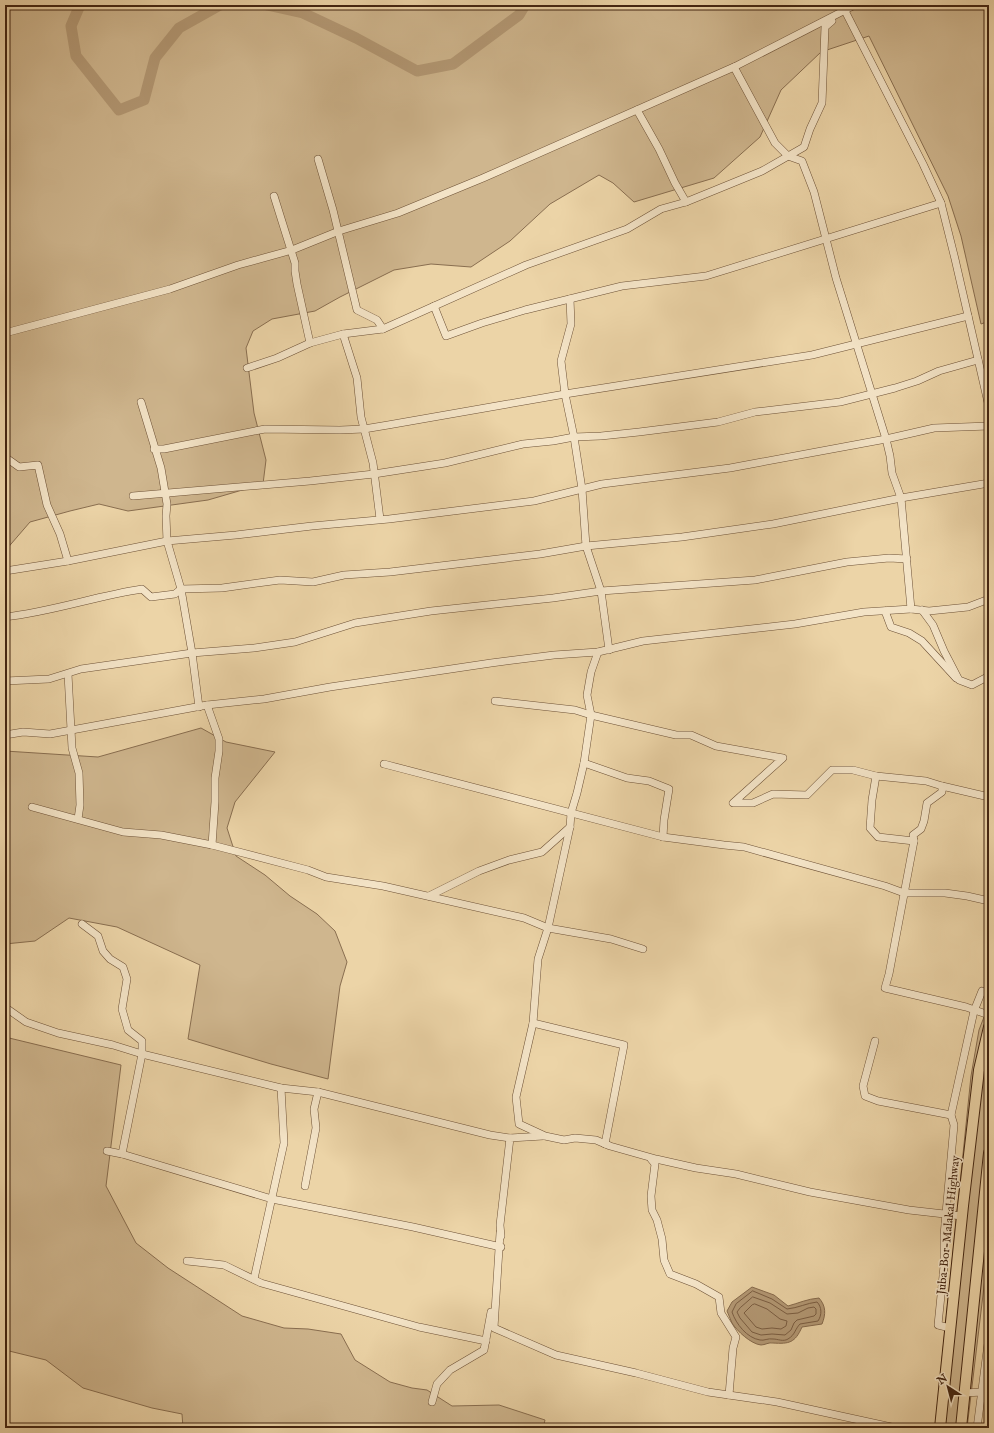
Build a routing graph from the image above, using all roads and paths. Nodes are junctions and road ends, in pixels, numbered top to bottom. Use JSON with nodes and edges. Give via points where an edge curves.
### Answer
{"nodes":[{"id":1,"x":855,"y":5,"type":"edge"},
{"id":2,"x":844,"y":8,"type":"edge"},
{"id":3,"x":734,"y":67,"type":"junction"},
{"id":4,"x":637,"y":110,"type":"junction"},
{"id":5,"x":788,"y":156,"type":"junction"},
{"id":6,"x":318,"y":159,"type":"dead end"},
{"id":7,"x":274,"y":196,"type":"dead end"},
{"id":8,"x":686,"y":202,"type":"junction"},
{"id":9,"x":941,"y":203,"type":"junction"},
{"id":10,"x":338,"y":231,"type":"junction"},
{"id":11,"x":826,"y":239,"type":"junction"},
{"id":12,"x":292,"y":250,"type":"junction"},
{"id":13,"x":570,"y":299,"type":"junction"},
{"id":14,"x":434,"y":306,"type":"junction"},
{"id":15,"x":968,"y":316,"type":"junction"},
{"id":16,"x":383,"y":329,"type":"junction"},
{"id":17,"x":5,"y":333,"type":"edge"},
{"id":18,"x":343,"y":334,"type":"junction"},
{"id":19,"x":310,"y":343,"type":"junction"},
{"id":20,"x":857,"y":344,"type":"junction"},
{"id":21,"x":978,"y":360,"type":"junction"},
{"id":22,"x":247,"y":368,"type":"dead end"},
{"id":23,"x":565,"y":394,"type":"junction"},
{"id":24,"x":872,"y":394,"type":"junction"},
{"id":25,"x":141,"y":402,"type":"dead end"},
{"id":26,"x":989,"y":407,"type":"edge"},
{"id":27,"x":989,"y":426,"type":"edge"},
{"id":28,"x":364,"y":429,"type":"junction"},
{"id":29,"x":574,"y":437,"type":"junction"},
{"id":30,"x":886,"y":439,"type":"junction"},
{"id":31,"x":154,"y":449,"type":"junction"},
{"id":32,"x":5,"y":457,"type":"edge"},
{"id":33,"x":989,"y":483,"type":"edge"},
{"id":34,"x":582,"y":490,"type":"junction"},
{"id":35,"x":133,"y":496,"type":"dead end"},
{"id":36,"x":900,"y":498,"type":"junction"},
{"id":37,"x":380,"y":520,"type":"junction"},
{"id":38,"x":168,"y":541,"type":"junction"},
{"id":39,"x":586,"y":546,"type":"junction"},
{"id":40,"x":907,"y":559,"type":"junction"},
{"id":41,"x":68,"y":561,"type":"junction"},
{"id":42,"x":5,"y":571,"type":"edge"},
{"id":43,"x":181,"y":589,"type":"junction"},
{"id":44,"x":601,"y":591,"type":"junction"},
{"id":45,"x":989,"y":599,"type":"edge"},
{"id":46,"x":910,"y":609,"type":"junction"},
{"id":47,"x":922,"y":610,"type":"junction"},
{"id":48,"x":885,"y":611,"type":"junction"},
{"id":49,"x":5,"y":617,"type":"edge"},
{"id":50,"x":609,"y":650,"type":"junction"},
{"id":51,"x":598,"y":652,"type":"junction"},
{"id":52,"x":192,"y":653,"type":"junction"},
{"id":53,"x":68,"y":674,"type":"junction"},
{"id":54,"x":989,"y":676,"type":"edge"},
{"id":55,"x":959,"y":680,"type":"junction"},
{"id":56,"x":5,"y":681,"type":"edge"},
{"id":57,"x":495,"y":701,"type":"dead end"},
{"id":58,"x":207,"y":705,"type":"junction"},
{"id":59,"x":199,"y":707,"type":"junction"},
{"id":60,"x":591,"y":715,"type":"junction"},
{"id":61,"x":71,"y":730,"type":"junction"},
{"id":62,"x":5,"y":734,"type":"edge"},
{"id":63,"x":584,"y":762,"type":"junction"},
{"id":64,"x":384,"y":764,"type":"dead end"},
{"id":65,"x":876,"y":776,"type":"junction"},
{"id":66,"x":942,"y":786,"type":"junction"},
{"id":67,"x":989,"y":796,"type":"edge"},
{"id":68,"x":32,"y":807,"type":"dead end"},
{"id":69,"x":571,"y":813,"type":"junction"},
{"id":70,"x":78,"y":819,"type":"junction"},
{"id":71,"x":570,"y":827,"type":"junction"},
{"id":72,"x":663,"y":837,"type":"junction"},
{"id":73,"x":914,"y":841,"type":"junction"},
{"id":74,"x":212,"y":845,"type":"junction"},
{"id":75,"x":904,"y":893,"type":"junction"},
{"id":76,"x":428,"y":896,"type":"junction"},
{"id":77,"x":989,"y":901,"type":"edge"},
{"id":78,"x":82,"y":924,"type":"dead end"},
{"id":79,"x":548,"y":928,"type":"junction"},
{"id":80,"x":643,"y":949,"type":"dead end"},
{"id":81,"x":982,"y":991,"type":"dead end"},
{"id":82,"x":5,"y":1009,"type":"edge"},
{"id":83,"x":989,"y":1015,"type":"edge"},
{"id":84,"x":533,"y":1022,"type":"junction"},
{"id":85,"x":989,"y":1027,"type":"edge"},
{"id":86,"x":875,"y":1041,"type":"dead end"},
{"id":87,"x":142,"y":1054,"type":"junction"},
{"id":88,"x":281,"y":1088,"type":"junction"},
{"id":89,"x":318,"y":1092,"type":"junction"},
{"id":90,"x":951,"y":1115,"type":"junction"},
{"id":91,"x":545,"y":1136,"type":"junction"},
{"id":92,"x":510,"y":1138,"type":"junction"},
{"id":93,"x":606,"y":1144,"type":"junction"},
{"id":94,"x":107,"y":1151,"type":"dead end"},
{"id":95,"x":989,"y":1153,"type":"edge"},
{"id":96,"x":122,"y":1154,"type":"junction"},
{"id":97,"x":652,"y":1159,"type":"dead end"},
{"id":98,"x":305,"y":1186,"type":"dead end"},
{"id":99,"x":272,"y":1199,"type":"junction"},
{"id":100,"x":945,"y":1215,"type":"junction"},
{"id":101,"x":962,"y":1216,"type":"junction"},
{"id":102,"x":500,"y":1233,"type":"dead end"},
{"id":103,"x":501,"y":1247,"type":"junction"},
{"id":104,"x":187,"y":1261,"type":"dead end"},
{"id":105,"x":254,"y":1279,"type":"junction"},
{"id":106,"x":950,"y":1328,"type":"junction"},
{"id":107,"x":989,"y":1336,"type":"edge"},
{"id":108,"x":486,"y":1341,"type":"junction"},
{"id":109,"x":989,"y":1387,"type":"edge"},
{"id":110,"x":983,"y":1392,"type":"junction"},
{"id":111,"x":964,"y":1393,"type":"junction"},
{"id":112,"x":729,"y":1395,"type":"junction"},
{"id":113,"x":432,"y":1402,"type":"dead end"},
{"id":114,"x":896,"y":1428,"type":"edge"},
{"id":115,"x":940,"y":1428,"type":"edge"},
{"id":116,"x":961,"y":1428,"type":"edge"},
{"id":117,"x":978,"y":1428,"type":"edge"}],
"edges":[{"from":1,"to":2,"type":"street"},
{"from":2,"to":3,"type":"street"},
{"from":2,"to":5,"type":"street","via":[[825,27],[822,103],[804,147]]},
{"from":2,"to":9,"type":"street"},
{"from":3,"to":4,"type":"street"},
{"from":3,"to":5,"type":"street","via":[[775,143]]},
{"from":4,"to":8,"type":"street"},
{"from":4,"to":10,"type":"street","via":[[398,213]]},
{"from":5,"to":8,"type":"street","via":[[762,171]]},
{"from":5,"to":11,"type":"street","via":[[802,161],[814,192]]},
{"from":6,"to":10,"type":"street"},
{"from":7,"to":12,"type":"street"},
{"from":8,"to":14,"type":"street","via":[[661,209],[627,229],[526,266]]},
{"from":9,"to":11,"type":"street"},
{"from":9,"to":15,"type":"street"},
{"from":10,"to":12,"type":"street"},
{"from":10,"to":16,"type":"street","via":[[357,310],[377,320]]},
{"from":11,"to":13,"type":"street","via":[[706,276],[622,286]]},
{"from":11,"to":20,"type":"street"},
{"from":12,"to":17,"type":"street","via":[[238,265],[170,289]]},
{"from":12,"to":19,"type":"street"},
{"from":13,"to":14,"type":"street","via":[[518,312],[446,336]]},
{"from":13,"to":23,"type":"street","via":[[571,324],[560,361]]},
{"from":14,"to":16,"type":"street"},
{"from":15,"to":20,"type":"street"},
{"from":15,"to":21,"type":"street"},
{"from":16,"to":18,"type":"street"},
{"from":18,"to":19,"type":"street"},
{"from":18,"to":28,"type":"street","via":[[358,378]]},
{"from":19,"to":22,"type":"street"},
{"from":20,"to":23,"type":"street","via":[[767,363]]},
{"from":20,"to":24,"type":"street"},
{"from":21,"to":24,"type":"street"},
{"from":21,"to":26,"type":"street"},
{"from":23,"to":28,"type":"street"},
{"from":23,"to":29,"type":"street"},
{"from":24,"to":29,"type":"street","via":[[840,402],[755,412],[718,422],[624,434]]},
{"from":24,"to":30,"type":"street"},
{"from":25,"to":31,"type":"street"},
{"from":27,"to":30,"type":"street","via":[[934,428]]},
{"from":28,"to":31,"type":"street","via":[[265,429]]},
{"from":28,"to":37,"type":"street","via":[[373,463]]},
{"from":29,"to":34,"type":"street"},
{"from":29,"to":35,"type":"street","via":[[523,444],[445,463],[374,474]]},
{"from":30,"to":34,"type":"street","via":[[730,468],[602,484]]},
{"from":30,"to":36,"type":"street","via":[[892,473]]},
{"from":31,"to":38,"type":"street","via":[[161,468],[167,504]]},
{"from":32,"to":41,"type":"street","via":[[20,467],[38,465],[47,505]]},
{"from":33,"to":36,"type":"street"},
{"from":34,"to":37,"type":"street","via":[[534,501]]},
{"from":34,"to":39,"type":"street"},
{"from":36,"to":39,"type":"street","via":[[773,524],[682,537]]},
{"from":36,"to":40,"type":"street"},
{"from":37,"to":38,"type":"street"},
{"from":38,"to":41,"type":"street"},
{"from":38,"to":43,"type":"street"},
{"from":39,"to":43,"type":"street","via":[[390,572],[344,575],[313,582],[280,580],[222,588]]},
{"from":39,"to":44,"type":"street"},
{"from":40,"to":44,"type":"street","via":[[847,562],[755,580]]},
{"from":40,"to":46,"type":"street"},
{"from":41,"to":42,"type":"street"},
{"from":43,"to":49,"type":"street","via":[[175,594],[151,597],[142,589],[26,615]]},
{"from":43,"to":52,"type":"street"},
{"from":44,"to":50,"type":"street"},
{"from":44,"to":52,"type":"street","via":[[431,611],[355,623],[295,642]]},
{"from":45,"to":47,"type":"street","via":[[968,607]]},
{"from":46,"to":47,"type":"street"},
{"from":46,"to":48,"type":"street"},
{"from":47,"to":55,"type":"street","via":[[933,625]]},
{"from":48,"to":50,"type":"street","via":[[643,641]]},
{"from":48,"to":55,"type":"street","via":[[891,627],[922,641]]},
{"from":50,"to":51,"type":"street"},
{"from":51,"to":58,"type":"street","via":[[499,662],[264,699]]},
{"from":51,"to":60,"type":"street","via":[[587,695]]},
{"from":52,"to":53,"type":"street"},
{"from":52,"to":59,"type":"street"},
{"from":53,"to":56,"type":"street","via":[[49,679]]},
{"from":53,"to":61,"type":"street"},
{"from":54,"to":55,"type":"street","via":[[972,685]]},
{"from":57,"to":60,"type":"street","via":[[575,710]]},
{"from":58,"to":59,"type":"street"},
{"from":58,"to":74,"type":"street","via":[[219,739],[220,751],[215,778]]},
{"from":59,"to":61,"type":"street"},
{"from":60,"to":63,"type":"street"},
{"from":60,"to":65,"type":"street","via":[[676,735],[691,735],[716,746],[783,758],[733,804],[753,803],[773,794],[807,795],[832,770],[853,770]]},
{"from":61,"to":62,"type":"street","via":[[50,734]]},
{"from":61,"to":70,"type":"street","via":[[72,748],[79,773]]},
{"from":63,"to":69,"type":"street"},
{"from":63,"to":72,"type":"street","via":[[627,778],[649,781],[670,789]]},
{"from":64,"to":69,"type":"street"},
{"from":65,"to":66,"type":"street","via":[[926,781]]},
{"from":65,"to":73,"type":"street","via":[[870,828],[878,837]]},
{"from":66,"to":67,"type":"street"},
{"from":66,"to":73,"type":"street","via":[[942,792],[927,803],[924,821],[921,829],[913,835]]},
{"from":68,"to":70,"type":"street"},
{"from":69,"to":71,"type":"street"},
{"from":69,"to":72,"type":"street"},
{"from":70,"to":74,"type":"street","via":[[123,832],[161,835]]},
{"from":71,"to":76,"type":"street","via":[[542,852],[479,871]]},
{"from":71,"to":79,"type":"street"},
{"from":72,"to":75,"type":"street","via":[[744,846]]},
{"from":73,"to":75,"type":"street"},
{"from":74,"to":76,"type":"street","via":[[326,877]]},
{"from":75,"to":77,"type":"street","via":[[945,893]]},
{"from":75,"to":83,"type":"street","via":[[885,988]]},
{"from":76,"to":79,"type":"street","via":[[524,918]]},
{"from":78,"to":87,"type":"street","via":[[98,936],[103,951],[110,959],[123,967],[127,980],[122,1009],[128,1030],[142,1041]]},
{"from":79,"to":80,"type":"street","via":[[611,939]]},
{"from":79,"to":84,"type":"street","via":[[538,959]]},
{"from":81,"to":90,"type":"street","via":[[974,1011]]},
{"from":82,"to":87,"type":"street","via":[[26,1022],[52,1031]]},
{"from":84,"to":91,"type":"street","via":[[516,1097],[519,1124]]},
{"from":84,"to":93,"type":"street","via":[[624,1045]]},
{"from":85,"to":101,"type":"highway","name":"Juba-Bor-Malakal Highway","via":[[979,1070]]},
{"from":86,"to":90,"type":"street","via":[[863,1086],[865,1096]]},
{"from":87,"to":88,"type":"street"},
{"from":87,"to":96,"type":"street"},
{"from":88,"to":89,"type":"street"},
{"from":88,"to":99,"type":"street","via":[[284,1143]]},
{"from":89,"to":92,"type":"street"},
{"from":89,"to":98,"type":"street","via":[[314,1109],[316,1128]]},
{"from":90,"to":100,"type":"street","via":[[954,1125]]},
{"from":91,"to":92,"type":"street"},
{"from":91,"to":93,"type":"street","via":[[564,1140],[596,1140]]},
{"from":92,"to":103,"type":"street","via":[[500,1225]]},
{"from":93,"to":100,"type":"street","via":[[656,1159],[736,1174],[810,1192]]},
{"from":94,"to":96,"type":"street"},
{"from":95,"to":111,"type":"highway"},
{"from":96,"to":99,"type":"street"},
{"from":97,"to":112,"type":"street","via":[[655,1164],[652,1210],[658,1220],[664,1260],[670,1274],[719,1297],[721,1312],[736,1337]]},
{"from":99,"to":103,"type":"street"},
{"from":99,"to":105,"type":"street"},
{"from":100,"to":101,"type":"street"},
{"from":100,"to":106,"type":"street","via":[[944,1266],[938,1325]]},
{"from":101,"to":106,"type":"highway","name":"Juba-Bor-Malakal Highway"},
{"from":102,"to":112,"type":"street","via":[[494,1328],[556,1355]]},
{"from":103,"to":108,"type":"street"},
{"from":104,"to":105,"type":"street","via":[[224,1265]]},
{"from":105,"to":108,"type":"street","via":[[419,1326]]},
{"from":106,"to":115,"type":"highway","name":"Juba-Bor-Malakal Highway"},
{"from":107,"to":110,"type":"street"},
{"from":108,"to":113,"type":"street","via":[[484,1350],[450,1370],[437,1384]]},
{"from":109,"to":110,"type":"street"},
{"from":110,"to":111,"type":"street"},
{"from":110,"to":117,"type":"street"},
{"from":111,"to":116,"type":"highway"},
{"from":112,"to":114,"type":"street","via":[[777,1402]]}]}
